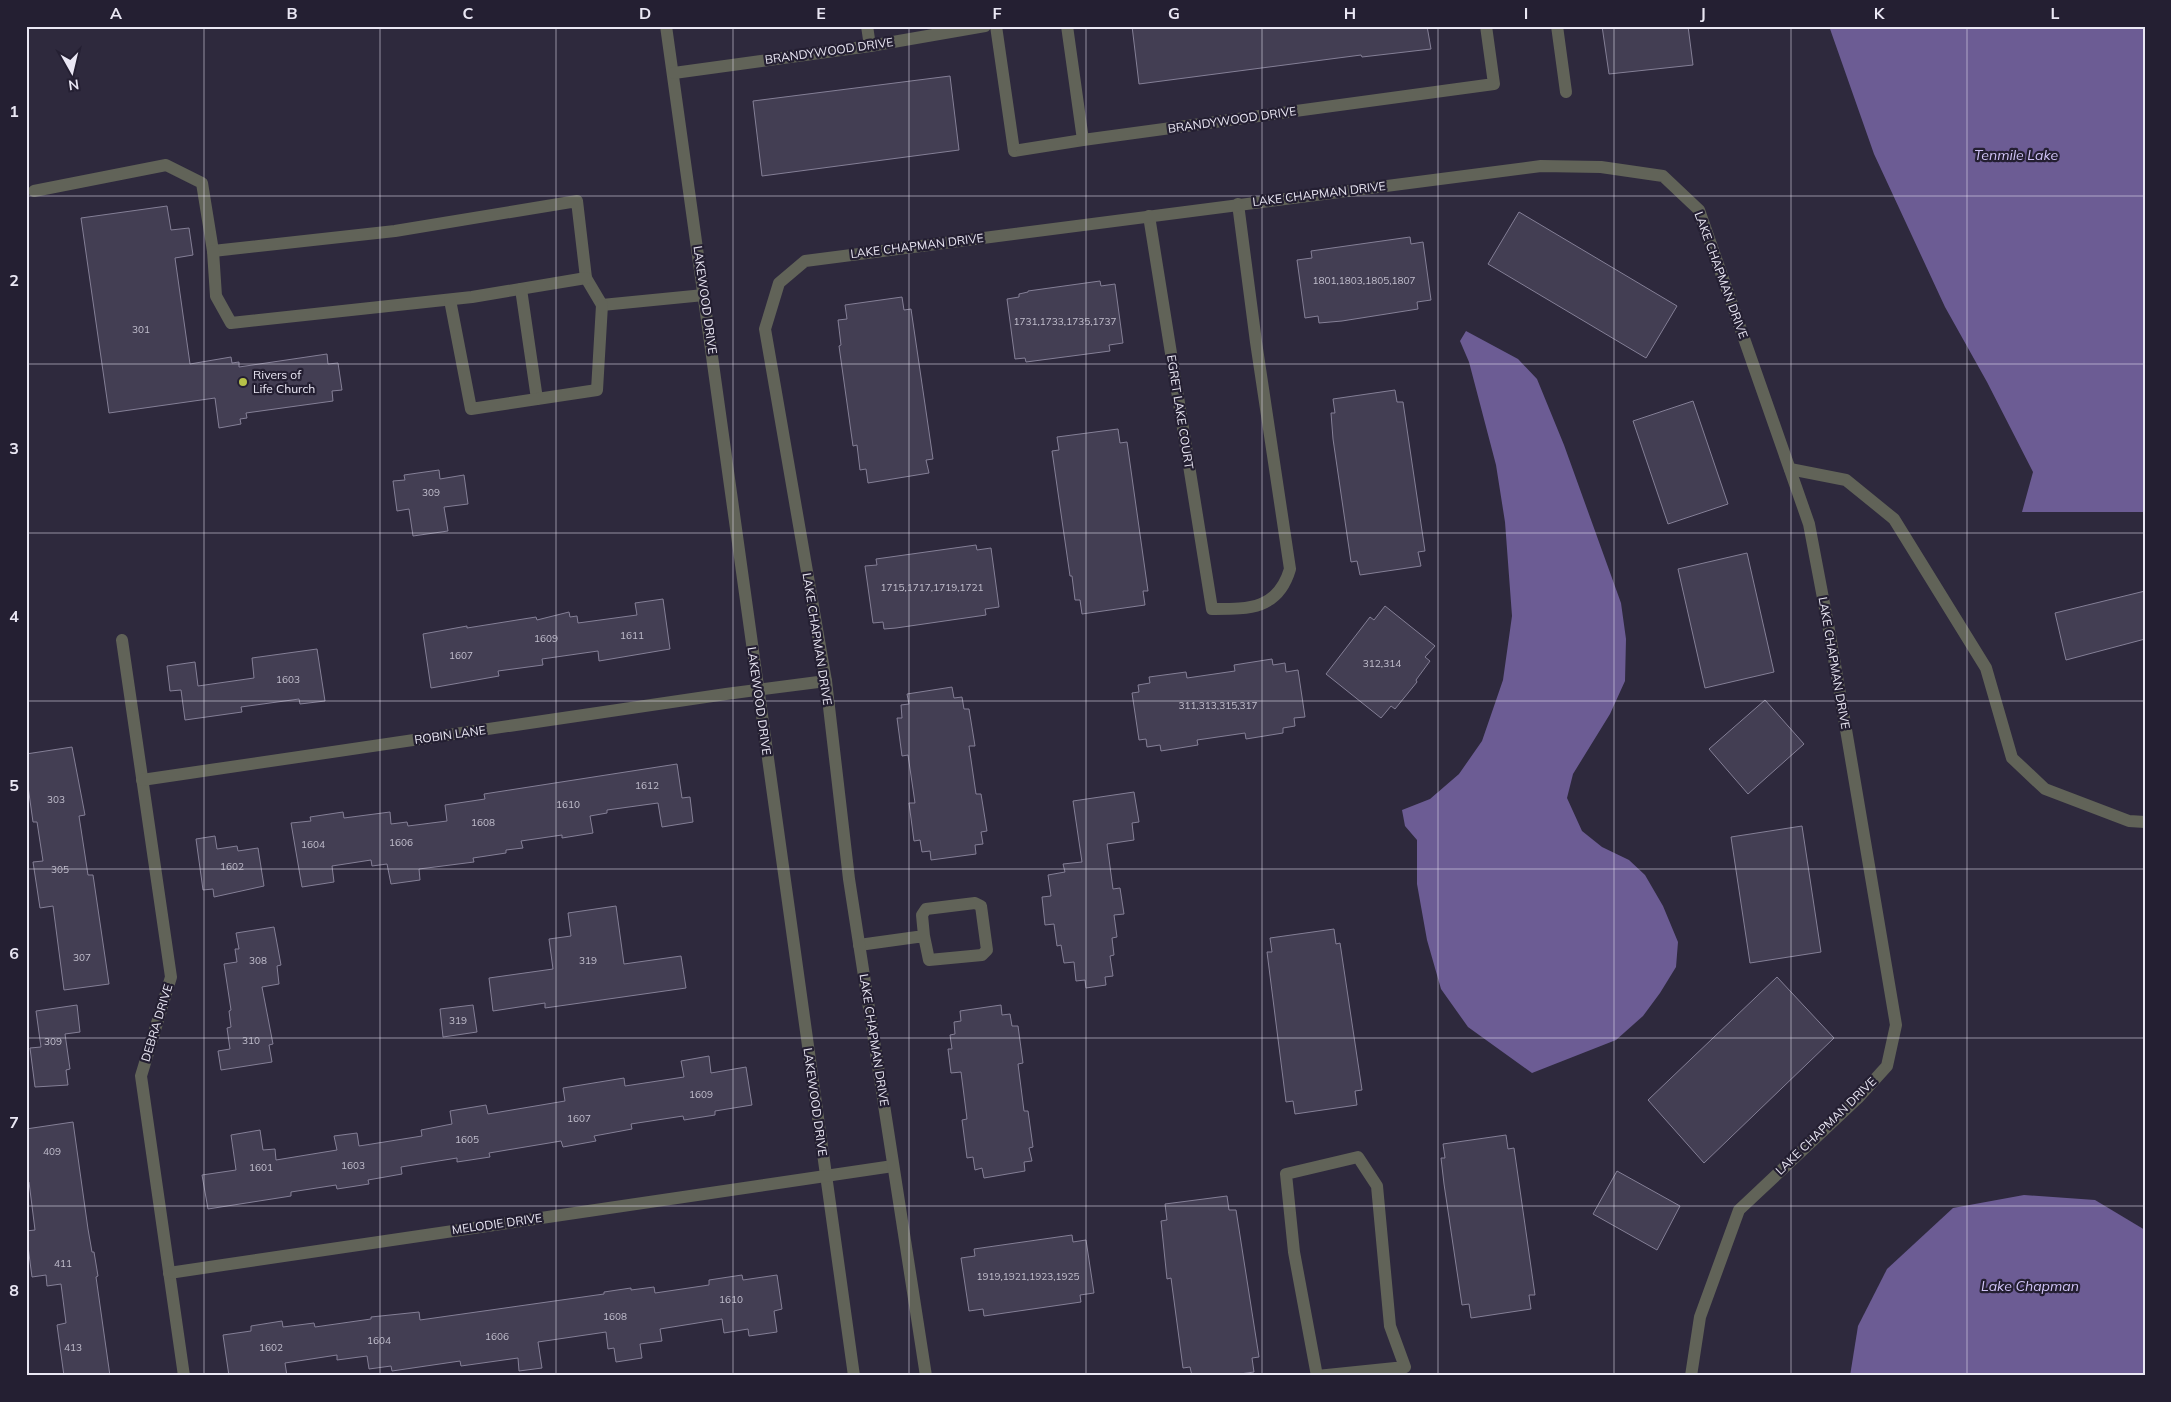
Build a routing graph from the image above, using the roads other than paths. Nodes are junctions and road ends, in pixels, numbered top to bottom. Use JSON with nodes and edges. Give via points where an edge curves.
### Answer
{"nodes":[{"id":1,"x":666,"y":26,"type":"edge"},
{"id":2,"x":867,"y":26,"type":"edge"},
{"id":3,"x":985,"y":26,"type":"edge"},
{"id":4,"x":996,"y":26,"type":"edge"},
{"id":5,"x":1067,"y":26,"type":"edge"},
{"id":6,"x":1486,"y":26,"type":"edge"},
{"id":7,"x":1557,"y":26,"type":"edge"},
{"id":8,"x":870,"y":46,"type":"junction"},
{"id":9,"x":674,"y":73,"type":"junction"},
{"id":10,"x":1566,"y":92,"type":"dead end"},
{"id":11,"x":1083,"y":140,"type":"junction"},
{"id":12,"x":34,"y":191,"type":"dead end"},
{"id":13,"x":1238,"y":204,"type":"junction"},
{"id":14,"x":1149,"y":216,"type":"junction"},
{"id":15,"x":213,"y":250,"type":"junction"},
{"id":16,"x":586,"y":278,"type":"junction"},
{"id":17,"x":521,"y":289,"type":"junction"},
{"id":18,"x":704,"y":295,"type":"junction"},
{"id":19,"x":450,"y":300,"type":"junction"},
{"id":20,"x":602,"y":305,"type":"junction"},
{"id":21,"x":537,"y":399,"type":"junction"},
{"id":22,"x":1790,"y":469,"type":"junction"},
{"id":23,"x":122,"y":640,"type":"dead end"},
{"id":24,"x":826,"y":681,"type":"junction"},
{"id":25,"x":758,"y":690,"type":"junction"},
{"id":26,"x":142,"y":780,"type":"junction"},
{"id":27,"x":2145,"y":822,"type":"edge"},
{"id":28,"x":924,"y":936,"type":"junction"},
{"id":29,"x":859,"y":945,"type":"junction"},
{"id":30,"x":893,"y":1166,"type":"junction"},
{"id":31,"x":826,"y":1175,"type":"junction"},
{"id":32,"x":169,"y":1273,"type":"junction"},
{"id":33,"x":184,"y":1376,"type":"edge"},
{"id":34,"x":854,"y":1376,"type":"edge"},
{"id":35,"x":926,"y":1376,"type":"edge"},
{"id":36,"x":1317,"y":1376,"type":"edge"},
{"id":37,"x":1691,"y":1376,"type":"edge"}],
"edges":[{"from":1,"to":9,"type":"street","name":"LAKEWOOD DRIVE"},
{"from":2,"to":8,"type":"street"},
{"from":3,"to":8,"type":"street","name":"BRANDYWOOD DRIVE"},
{"from":4,"to":11,"type":"street","name":"BRANDYWOOD DRIVE","via":[[1014,151]]},
{"from":5,"to":11,"type":"street"},
{"from":6,"to":11,"type":"street","name":"BRANDYWOOD DRIVE","via":[[1494,84]]},
{"from":7,"to":10,"type":"street"},
{"from":8,"to":9,"type":"street","name":"BRANDYWOOD DRIVE"},
{"from":9,"to":18,"type":"street","name":"LAKEWOOD DRIVE"},
{"from":12,"to":15,"type":"street","via":[[166,165],[202,183]]},
{"from":13,"to":14,"type":"street","name":"LAKE CHAPMAN DRIVE"},
{"from":13,"to":14,"type":"street","name":"EGRET LAKE COURT","via":[[1290,569],[1286,584],[1268,601],[1243,609],[1212,609]]},
{"from":13,"to":22,"type":"street","name":"LAKE CHAPMAN DRIVE","via":[[1541,166],[1602,167],[1662,176],[1699,210]]},
{"from":14,"to":24,"type":"street","name":"LAKE CHAPMAN DRIVE","via":[[805,261],[779,283],[765,329]]},
{"from":15,"to":16,"type":"street","via":[[395,231],[577,201]]},
{"from":15,"to":19,"type":"street","via":[[216,296],[231,323]]},
{"from":16,"to":17,"type":"street"},
{"from":16,"to":20,"type":"street"},
{"from":17,"to":19,"type":"street"},
{"from":17,"to":21,"type":"street"},
{"from":18,"to":20,"type":"street"},
{"from":18,"to":25,"type":"street","name":"LAKEWOOD DRIVE"},
{"from":19,"to":21,"type":"street","via":[[471,409]]},
{"from":20,"to":21,"type":"street","via":[[597,390]]},
{"from":22,"to":27,"type":"street","via":[[1846,480],[1894,519],[1986,668],[2012,758],[2045,789],[2129,821]]},
{"from":22,"to":37,"type":"street","name":"LAKE CHAPMAN DRIVE","via":[[1809,524],[1896,1025],[1887,1066],[1858,1098],[1739,1210],[1700,1317]]},
{"from":23,"to":26,"type":"street","name":"DEBRA DRIVE"},
{"from":24,"to":25,"type":"street","name":"ROBIN LANE"},
{"from":24,"to":29,"type":"street","name":"LAKE CHAPMAN DRIVE"},
{"from":25,"to":26,"type":"street","name":"ROBIN LANE"},
{"from":25,"to":31,"type":"street","name":"LAKEWOOD DRIVE"},
{"from":26,"to":32,"type":"street","name":"DEBRA DRIVE","via":[[171,977],[142,1076]]},
{"from":28,"to":28,"type":"street","via":[[929,960],[982,955],[986,950],[981,906],[975,903],[926,910],[922,915]]},
{"from":28,"to":29,"type":"street"},
{"from":29,"to":30,"type":"street","name":"LAKE CHAPMAN DRIVE"},
{"from":30,"to":31,"type":"street","name":"MELODIE DRIVE"},
{"from":30,"to":35,"type":"street","name":"LAKE CHAPMAN DRIVE"},
{"from":31,"to":32,"type":"street","name":"MELODIE DRIVE"},
{"from":31,"to":34,"type":"street","name":"LAKEWOOD DRIVE"},
{"from":32,"to":33,"type":"street","name":"DEBRA DRIVE"},
{"from":36,"to":36,"type":"street","via":[[1294,1252],[1286,1174],[1358,1157],[1377,1186],[1390,1326],[1404,1368]]}]}
